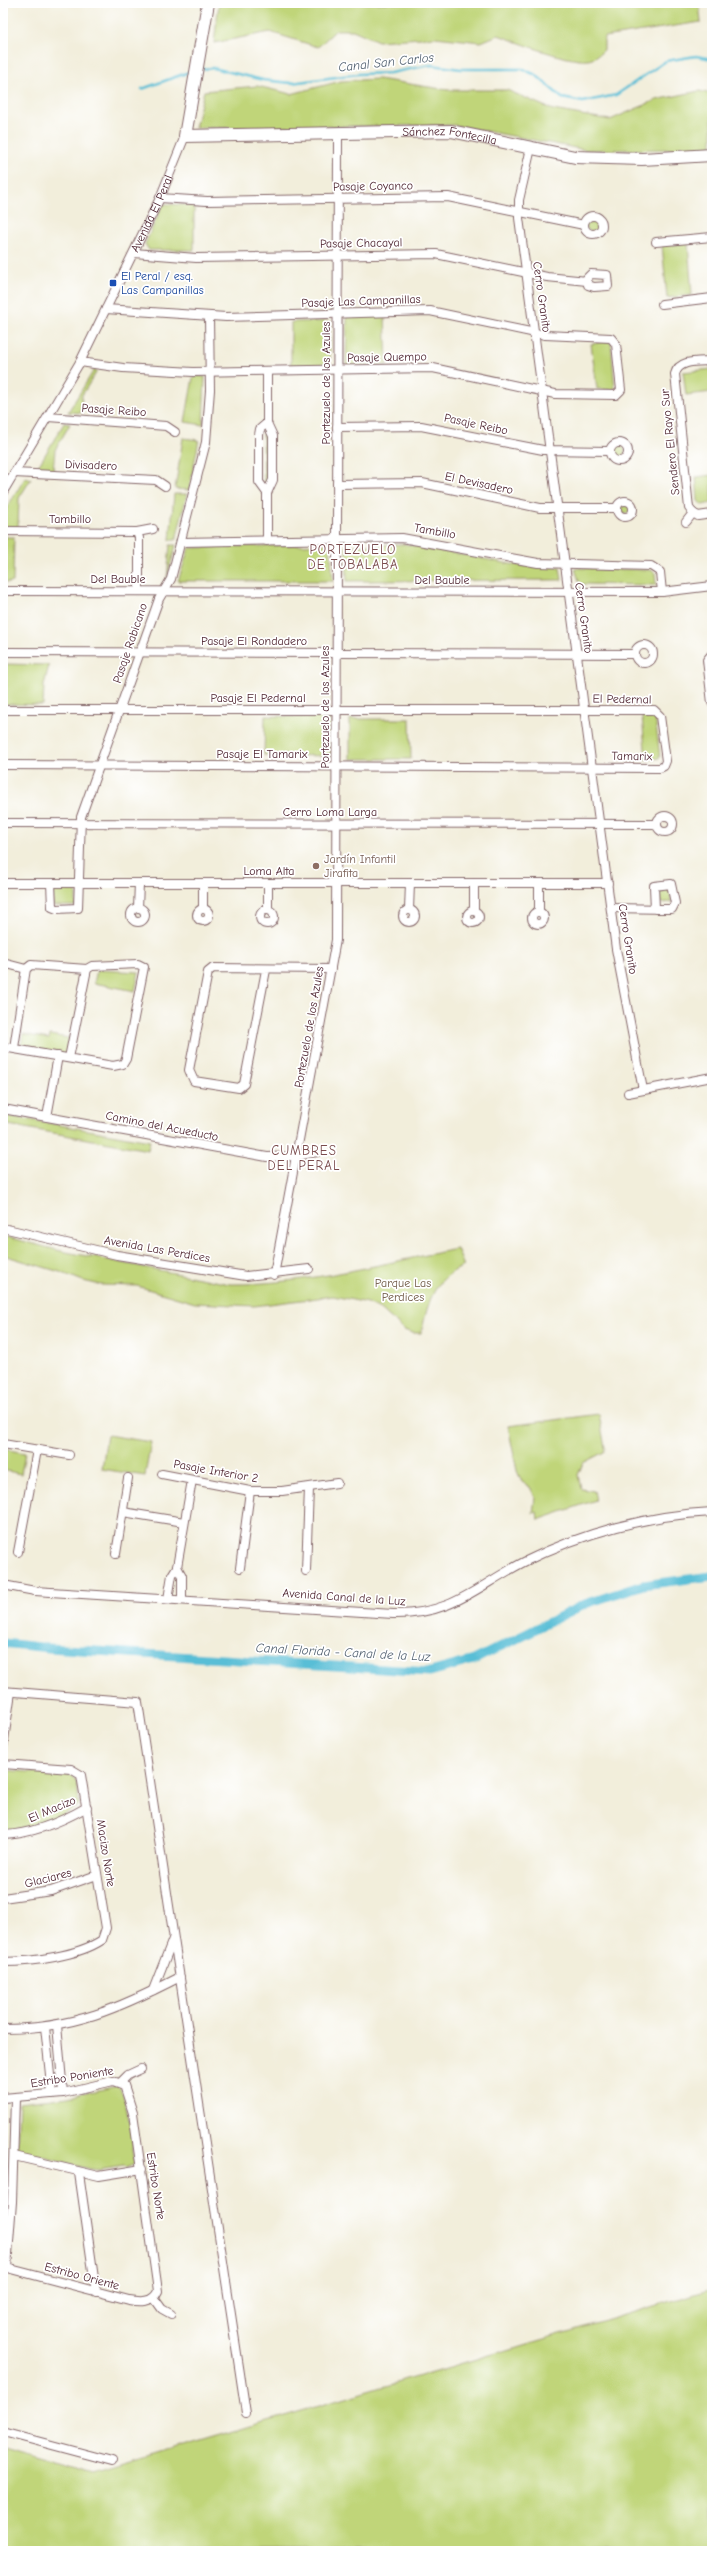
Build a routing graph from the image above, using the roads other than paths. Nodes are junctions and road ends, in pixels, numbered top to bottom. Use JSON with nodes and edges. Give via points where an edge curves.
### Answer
{"nodes":[{"id":1,"x":208,"y":3,"type":"edge"},
{"id":2,"x":338,"y":133,"type":"junction"},
{"id":3,"x":185,"y":136,"type":"junction"},
{"id":4,"x":531,"y":148,"type":"junction"},
{"id":5,"x":712,"y":155,"type":"edge"},
{"id":6,"x":160,"y":198,"type":"junction"},
{"id":7,"x":338,"y":199,"type":"junction"},
{"id":8,"x":518,"y":212,"type":"junction"},
{"id":9,"x":584,"y":225,"type":"dead end"},
{"id":10,"x":712,"y":236,"type":"edge"},
{"id":11,"x":656,"y":242,"type":"dead end"},
{"id":12,"x":134,"y":253,"type":"junction"},
{"id":13,"x":338,"y":256,"type":"junction"},
{"id":14,"x":526,"y":272,"type":"junction"},
{"id":15,"x":587,"y":281,"type":"dead end"},
{"id":16,"x":712,"y":298,"type":"edge"},
{"id":17,"x":662,"y":304,"type":"dead end"},
{"id":18,"x":106,"y":309,"type":"junction"},
{"id":19,"x":338,"y":314,"type":"junction"},
{"id":20,"x":209,"y":317,"type":"junction"},
{"id":21,"x":534,"y":332,"type":"junction"},
{"id":22,"x":712,"y":361,"type":"edge"},
{"id":23,"x":80,"y":362,"type":"junction"},
{"id":24,"x":338,"y":370,"type":"junction"},
{"id":25,"x":267,"y":371,"type":"junction"},
{"id":26,"x":210,"y":372,"type":"junction"},
{"id":27,"x":542,"y":391,"type":"junction"},
{"id":28,"x":620,"y":392,"type":"joint"},
{"id":29,"x":48,"y":417,"type":"junction"},
{"id":30,"x":267,"y":423,"type":"junction"},
{"id":31,"x":338,"y":427,"type":"junction"},
{"id":32,"x":175,"y":432,"type":"dead end"},
{"id":33,"x":550,"y":450,"type":"junction"},
{"id":34,"x":609,"y":451,"type":"dead end"},
{"id":35,"x":14,"y":473,"type":"junction"},
{"id":36,"x":337,"y":484,"type":"junction"},
{"id":37,"x":166,"y":486,"type":"dead end"},
{"id":38,"x":3,"y":492,"type":"edge"},
{"id":39,"x":267,"y":493,"type":"junction"},
{"id":40,"x":615,"y":508,"type":"dead end"},
{"id":41,"x":558,"y":509,"type":"junction"},
{"id":42,"x":693,"y":513,"type":"junction"},
{"id":43,"x":712,"y":514,"type":"edge"},
{"id":44,"x":686,"y":522,"type":"dead end"},
{"id":45,"x":153,"y":529,"type":"dead end"},
{"id":46,"x":3,"y":531,"type":"edge"},
{"id":47,"x":137,"y":532,"type":"junction"},
{"id":48,"x":337,"y":539,"type":"junction"},
{"id":49,"x":267,"y":541,"type":"junction"},
{"id":50,"x":182,"y":542,"type":"junction"},
{"id":51,"x":565,"y":564,"type":"junction"},
{"id":52,"x":712,"y":586,"type":"edge"},
{"id":53,"x":3,"y":591,"type":"edge"},
{"id":54,"x":139,"y":591,"type":"junction"},
{"id":55,"x":164,"y":591,"type":"junction"},
{"id":56,"x":337,"y":592,"type":"junction"},
{"id":57,"x":568,"y":592,"type":"junction"},
{"id":58,"x":662,"y":592,"type":"junction"},
{"id":59,"x":3,"y":652,"type":"edge"},
{"id":60,"x":140,"y":653,"type":"junction"},
{"id":61,"x":337,"y":653,"type":"junction"},
{"id":62,"x":577,"y":654,"type":"junction"},
{"id":63,"x":634,"y":654,"type":"dead end"},
{"id":64,"x":712,"y":654,"type":"edge"},
{"id":65,"x":711,"y":689,"type":"edge"},
{"id":66,"x":712,"y":703,"type":"edge"},
{"id":67,"x":3,"y":710,"type":"edge"},
{"id":68,"x":119,"y":710,"type":"junction"},
{"id":69,"x":337,"y":710,"type":"junction"},
{"id":70,"x":585,"y":711,"type":"junction"},
{"id":71,"x":663,"y":737,"type":"joint"},
{"id":72,"x":3,"y":765,"type":"edge"},
{"id":73,"x":100,"y":766,"type":"junction"},
{"id":74,"x":337,"y":766,"type":"junction"},
{"id":75,"x":592,"y":767,"type":"junction"},
{"id":76,"x":3,"y":823,"type":"edge"},
{"id":77,"x":80,"y":823,"type":"junction"},
{"id":78,"x":336,"y":824,"type":"junction"},
{"id":79,"x":657,"y":824,"type":"dead end"},
{"id":80,"x":600,"y":825,"type":"junction"},
{"id":81,"x":3,"y":883,"type":"edge"},
{"id":82,"x":51,"y":883,"type":"junction"},
{"id":83,"x":79,"y":883,"type":"junction"},
{"id":84,"x":138,"y":883,"type":"junction"},
{"id":85,"x":203,"y":883,"type":"junction"},
{"id":86,"x":268,"y":883,"type":"junction"},
{"id":87,"x":336,"y":883,"type":"junction"},
{"id":88,"x":410,"y":883,"type":"junction"},
{"id":89,"x":474,"y":883,"type":"junction"},
{"id":90,"x":539,"y":883,"type":"junction"},
{"id":91,"x":608,"y":883,"type":"junction"},
{"id":92,"x":138,"y":908,"type":"dead end"},
{"id":93,"x":611,"y":908,"type":"junction"},
{"id":94,"x":655,"y":909,"type":"dead end"},
{"id":95,"x":268,"y":910,"type":"dead end"},
{"id":96,"x":409,"y":910,"type":"dead end"},
{"id":97,"x":474,"y":911,"type":"dead end"},
{"id":98,"x":539,"y":912,"type":"dead end"},
{"id":99,"x":203,"y":921,"type":"dead end"},
{"id":100,"x":3,"y":963,"type":"edge"},
{"id":101,"x":26,"y":969,"type":"junction"},
{"id":102,"x":87,"y":969,"type":"junction"},
{"id":103,"x":332,"y":969,"type":"junction"},
{"id":104,"x":266,"y":970,"type":"junction"},
{"id":105,"x":3,"y":1046,"type":"edge"},
{"id":106,"x":14,"y":1048,"type":"junction"},
{"id":107,"x":58,"y":1056,"type":"junction"},
{"id":108,"x":69,"y":1058,"type":"junction"},
{"id":109,"x":712,"y":1077,"type":"edge"},
{"id":110,"x":643,"y":1090,"type":"junction"},
{"id":111,"x":628,"y":1093,"type":"dead end"},
{"id":112,"x":3,"y":1109,"type":"edge"},
{"id":113,"x":47,"y":1117,"type":"junction"},
{"id":114,"x":317,"y":1152,"type":"dead end"},
{"id":115,"x":297,"y":1156,"type":"junction"},
{"id":116,"x":3,"y":1228,"type":"edge"},
{"id":117,"x":309,"y":1269,"type":"dead end"},
{"id":118,"x":274,"y":1275,"type":"junction"},
{"id":119,"x":3,"y":1444,"type":"edge"},
{"id":120,"x":37,"y":1450,"type":"junction"},
{"id":121,"x":69,"y":1455,"type":"dead end"},
{"id":122,"x":162,"y":1474,"type":"dead end"},
{"id":123,"x":128,"y":1478,"type":"dead end"},
{"id":124,"x":192,"y":1480,"type":"junction"},
{"id":125,"x":337,"y":1483,"type":"dead end"},
{"id":126,"x":309,"y":1488,"type":"junction"},
{"id":127,"x":250,"y":1491,"type":"junction"},
{"id":128,"x":123,"y":1512,"type":"junction"},
{"id":129,"x":712,"y":1512,"type":"edge"},
{"id":130,"x":184,"y":1522,"type":"junction"},
{"id":131,"x":18,"y":1552,"type":"dead end"},
{"id":132,"x":116,"y":1554,"type":"dead end"},
{"id":133,"x":177,"y":1567,"type":"junction"},
{"id":134,"x":240,"y":1568,"type":"dead end"},
{"id":135,"x":306,"y":1571,"type":"dead end"},
{"id":136,"x":3,"y":1585,"type":"edge"},
{"id":137,"x":168,"y":1600,"type":"junction"},
{"id":138,"x":182,"y":1600,"type":"junction"},
{"id":139,"x":7,"y":1691,"type":"edge"},
{"id":140,"x":3,"y":1747,"type":"edge"},
{"id":141,"x":3,"y":1764,"type":"edge"},
{"id":142,"x":87,"y":1807,"type":"junction"},
{"id":143,"x":3,"y":1835,"type":"edge"},
{"id":144,"x":98,"y":1875,"type":"junction"},
{"id":145,"x":3,"y":1898,"type":"edge"},
{"id":146,"x":174,"y":1936,"type":"junction"},
{"id":147,"x":3,"y":1962,"type":"edge"},
{"id":148,"x":180,"y":1977,"type":"junction"},
{"id":149,"x":153,"y":1990,"type":"junction"},
{"id":150,"x":57,"y":2025,"type":"junction"},
{"id":151,"x":45,"y":2027,"type":"junction"},
{"id":152,"x":3,"y":2029,"type":"edge"},
{"id":153,"x":141,"y":2069,"type":"dead end"},
{"id":154,"x":121,"y":2082,"type":"junction"},
{"id":155,"x":63,"y":2093,"type":"junction"},
{"id":156,"x":52,"y":2094,"type":"junction"},
{"id":157,"x":3,"y":2098,"type":"edge"},
{"id":158,"x":15,"y":2098,"type":"junction"},
{"id":159,"x":14,"y":2156,"type":"junction"},
{"id":160,"x":142,"y":2169,"type":"junction"},
{"id":161,"x":79,"y":2173,"type":"junction"},
{"id":162,"x":5,"y":2268,"type":"edge"},
{"id":163,"x":96,"y":2292,"type":"junction"},
{"id":164,"x":155,"y":2296,"type":"junction"},
{"id":165,"x":171,"y":2314,"type":"dead end"},
{"id":166,"x":246,"y":2413,"type":"dead end"},
{"id":167,"x":3,"y":2432,"type":"edge"},
{"id":168,"x":112,"y":2461,"type":"dead end"}],
"edges":[{"from":1,"to":3,"type":"street","name":"Avenida El Peral"},
{"from":2,"to":3,"type":"street","name":"Sánchez Fontecilla"},
{"from":2,"to":4,"type":"street","name":"Sánchez Fontecilla","via":[[457,132]]},
{"from":2,"to":7,"type":"street","name":"Portezuelo de los Azules"},
{"from":3,"to":6,"type":"street","name":"Avenida El Peral"},
{"from":4,"to":5,"type":"street","name":"Sánchez Fontecilla","via":[[575,157],[601,159],[667,159]]},
{"from":4,"to":8,"type":"street","name":"Cerro Granito"},
{"from":6,"to":7,"type":"street","name":"Pasaje Coyanco","via":[[207,201]]},
{"from":6,"to":12,"type":"street","name":"Avenida El Peral"},
{"from":7,"to":8,"type":"street","name":"Pasaje Coyanco","via":[[448,198]]},
{"from":7,"to":13,"type":"street","name":"Portezuelo de los Azules"},
{"from":8,"to":9,"type":"street","name":"Pasaje Coyanco"},
{"from":8,"to":14,"type":"street","name":"Cerro Granito"},
{"from":10,"to":11,"type":"street"},
{"from":12,"to":13,"type":"street","name":"Pasaje Chacayal","via":[[196,258]]},
{"from":12,"to":18,"type":"street","name":"Avenida El Peral"},
{"from":13,"to":14,"type":"street","name":"Pasaje Chacayal","via":[[444,255]]},
{"from":13,"to":19,"type":"street","name":"Portezuelo de los Azules"},
{"from":14,"to":15,"type":"street","name":"Pasaje Chacayal"},
{"from":14,"to":21,"type":"street","name":"Cerro Granito"},
{"from":16,"to":17,"type":"street"},
{"from":18,"to":20,"type":"street","name":"Pasaje Las Campanillas"},
{"from":18,"to":23,"type":"street","name":"Avenida El Peral"},
{"from":19,"to":20,"type":"street","name":"Pasaje Las Campanillas"},
{"from":19,"to":21,"type":"street","name":"Pasaje Las Campanillas","via":[[438,312]]},
{"from":19,"to":24,"type":"street","name":"Portezuelo de los Azules"},
{"from":20,"to":26,"type":"street","name":"Pasaje Rabicano"},
{"from":21,"to":27,"type":"street","name":"Cerro Granito"},
{"from":21,"to":28,"type":"street","name":"Pasaje Las Campanillas","via":[[557,337],[613,340],[617,351]]},
{"from":22,"to":42,"type":"street","name":"Sendero El Rayo Sur","via":[[684,364],[675,374],[689,508]]},
{"from":23,"to":26,"type":"street","name":"Pasaje Quempo","via":[[124,368]]},
{"from":23,"to":29,"type":"street","name":"Avenida El Peral"},
{"from":24,"to":25,"type":"street","name":"Pasaje Quempo"},
{"from":24,"to":27,"type":"street","name":"Pasaje Quempo","via":[[433,368]]},
{"from":24,"to":31,"type":"street","name":"Portezuelo de los Azules"},
{"from":25,"to":26,"type":"street","name":"Pasaje Quempo"},
{"from":25,"to":30,"type":"street"},
{"from":26,"to":50,"type":"street","name":"Pasaje Rabicano","via":[[206,442]]},
{"from":27,"to":28,"type":"street","name":"Pasaje Quempo","via":[[614,395]]},
{"from":27,"to":33,"type":"street","name":"Cerro Granito"},
{"from":29,"to":32,"type":"street","name":"Pasaje Reibo","via":[[166,426]]},
{"from":29,"to":35,"type":"street","name":"Avenida El Peral"},
{"from":30,"to":39,"type":"street","via":[[273,436],[273,480]]},
{"from":30,"to":39,"type":"street","via":[[259,432],[259,482]]},
{"from":31,"to":33,"type":"street","name":"Pasaje Reibo","via":[[426,427]]},
{"from":31,"to":36,"type":"street","name":"Portezuelo de los Azules"},
{"from":33,"to":34,"type":"street","name":"Pasaje Reibo"},
{"from":33,"to":41,"type":"street","name":"Cerro Granito"},
{"from":35,"to":37,"type":"street","name":"Divisadero","via":[[156,480]]},
{"from":35,"to":38,"type":"street","name":"Avenida El Peral"},
{"from":36,"to":41,"type":"street","name":"El Devisadero","via":[[422,483],[534,507]]},
{"from":36,"to":48,"type":"street","name":"Portezuelo de los Azules"},
{"from":39,"to":49,"type":"street"},
{"from":40,"to":41,"type":"street","name":"El Devisadero"},
{"from":41,"to":51,"type":"street","name":"Cerro Granito"},
{"from":42,"to":43,"type":"street","via":[[701,516]]},
{"from":42,"to":44,"type":"street"},
{"from":45,"to":47,"type":"street","name":"Tambillo"},
{"from":46,"to":47,"type":"street","name":"Tambillo"},
{"from":47,"to":54,"type":"street"},
{"from":48,"to":49,"type":"street","name":"Tambillo"},
{"from":48,"to":51,"type":"street","name":"Tambillo","via":[[411,538],[530,562]]},
{"from":48,"to":56,"type":"street","name":"Portezuelo de los Azules"},
{"from":49,"to":50,"type":"street","name":"Tambillo"},
{"from":50,"to":55,"type":"street","name":"Pasaje Rabicano","via":[[172,579]]},
{"from":51,"to":57,"type":"street","name":"Cerro Granito"},
{"from":51,"to":58,"type":"street","name":"Tambillo","via":[[651,566],[660,572]]},
{"from":52,"to":58,"type":"street","name":"Del Bauble"},
{"from":53,"to":54,"type":"street","name":"Del Bauble"},
{"from":54,"to":55,"type":"street","name":"Del Bauble"},
{"from":55,"to":56,"type":"street","name":"Del Bauble"},
{"from":55,"to":60,"type":"street","name":"Pasaje Rabicano"},
{"from":56,"to":57,"type":"street","name":"Del Bauble"},
{"from":56,"to":61,"type":"street","name":"Portezuelo de los Azules"},
{"from":57,"to":58,"type":"street","name":"Del Bauble"},
{"from":57,"to":62,"type":"street","name":"Cerro Granito"},
{"from":59,"to":60,"type":"street","name":"Pasaje El Rondadero"},
{"from":60,"to":61,"type":"street","name":"Pasaje El Rondadero"},
{"from":60,"to":68,"type":"street","name":"Pasaje Rabicano"},
{"from":61,"to":62,"type":"street","name":"Pasaje El Rondadero"},
{"from":61,"to":69,"type":"street","name":"Portezuelo de los Azules"},
{"from":62,"to":63,"type":"street","name":"Pasaje El Rondadero"},
{"from":62,"to":70,"type":"street","name":"Cerro Granito"},
{"from":64,"to":65,"type":"street","via":[[707,660]]},
{"from":65,"to":66,"type":"street"},
{"from":67,"to":68,"type":"street","name":"Pasaje El Pedernal"},
{"from":68,"to":69,"type":"street","name":"Pasaje El Pedernal"},
{"from":68,"to":73,"type":"street","name":"Pasaje Rabicano"},
{"from":69,"to":70,"type":"street","name":"Pasaje El Pedernal"},
{"from":69,"to":74,"type":"street","name":"Portezuelo de los Azules"},
{"from":70,"to":71,"type":"street","name":"El Pedernal","via":[[654,710],[660,716]]},
{"from":70,"to":75,"type":"street","name":"Cerro Granito"},
{"from":71,"to":75,"type":"street","name":"Tamarix","via":[[666,763],[662,767]]},
{"from":72,"to":73,"type":"street","name":"Pasaje El Tamarix"},
{"from":73,"to":74,"type":"street","name":"Pasaje El Tamarix"},
{"from":73,"to":77,"type":"street","name":"Pasaje Rabicano"},
{"from":74,"to":75,"type":"street","name":"Pasaje El Tamarix"},
{"from":74,"to":78,"type":"street","name":"Portezuelo de los Azules"},
{"from":75,"to":80,"type":"street","name":"Cerro Granito"},
{"from":76,"to":77,"type":"street","name":"Cerro Loma Larga"},
{"from":77,"to":78,"type":"street","name":"Cerro Loma Larga"},
{"from":77,"to":83,"type":"street","name":"Pasaje Rabicano"},
{"from":78,"to":80,"type":"street","name":"Cerro Loma Larga"},
{"from":78,"to":87,"type":"street","name":"Portezuelo de los Azules"},
{"from":79,"to":80,"type":"street","name":"Cerro Loma Larga"},
{"from":80,"to":91,"type":"street","name":"Cerro Granito"},
{"from":81,"to":82,"type":"street","name":"Loma Alta"},
{"from":82,"to":83,"type":"street","name":"Loma Alta"},
{"from":82,"to":83,"type":"street","name":"Pasaje Rabicano","via":[[52,907],[73,909],[79,906]]},
{"from":83,"to":84,"type":"street","name":"Loma Alta"},
{"from":84,"to":85,"type":"street","name":"Loma Alta"},
{"from":84,"to":92,"type":"street"},
{"from":85,"to":86,"type":"street","name":"Loma Alta"},
{"from":85,"to":99,"type":"street","via":[[203,908],[209,912],[209,916]]},
{"from":86,"to":87,"type":"street","name":"Loma Alta"},
{"from":86,"to":95,"type":"street"},
{"from":87,"to":88,"type":"street","name":"Loma Alta"},
{"from":87,"to":103,"type":"street","name":"Portezuelo de los Azules","via":[[336,940]]},
{"from":88,"to":89,"type":"street","name":"Loma Alta"},
{"from":88,"to":96,"type":"street"},
{"from":89,"to":90,"type":"street","name":"Loma Alta"},
{"from":89,"to":97,"type":"street"},
{"from":90,"to":91,"type":"street","name":"Loma Alta"},
{"from":90,"to":98,"type":"street"},
{"from":91,"to":93,"type":"street","name":"Cerro Granito"},
{"from":93,"to":94,"type":"street"},
{"from":93,"to":110,"type":"street","name":"Cerro Granito"},
{"from":100,"to":101,"type":"street"},
{"from":101,"to":102,"type":"street","via":[[31,966]]},
{"from":101,"to":106,"type":"street"},
{"from":102,"to":108,"type":"street"},
{"from":102,"to":108,"type":"street","via":[[92,966],[138,964],[144,967],[144,974],[123,1064],[113,1066]]},
{"from":103,"to":104,"type":"street"},
{"from":103,"to":115,"type":"street","name":"Portezuelo de los Azules"},
{"from":104,"to":104,"type":"street","via":[[249,1071],[244,1084],[239,1088],[194,1081],[189,1070],[208,972],[214,968]]},
{"from":105,"to":106,"type":"street"},
{"from":106,"to":107,"type":"street"},
{"from":107,"to":108,"type":"street"},
{"from":107,"to":113,"type":"street"},
{"from":109,"to":110,"type":"street"},
{"from":110,"to":111,"type":"street"},
{"from":112,"to":113,"type":"street","name":"Camino del Acueducto"},
{"from":113,"to":115,"type":"street","name":"Camino del Acueducto","via":[[247,1154],[267,1157]]},
{"from":114,"to":115,"type":"street","name":"Camino del Acueducto"},
{"from":115,"to":118,"type":"street","name":"Portezuelo de los Azules"},
{"from":116,"to":118,"type":"street","name":"Avenida Las Perdices","via":[[118,1255],[246,1276]]},
{"from":117,"to":118,"type":"street","name":"Avenida Las Perdices"},
{"from":119,"to":120,"type":"street"},
{"from":120,"to":121,"type":"street"},
{"from":120,"to":131,"type":"street"},
{"from":122,"to":124,"type":"street","name":"Pasaje Interior 2"},
{"from":123,"to":128,"type":"street"},
{"from":124,"to":127,"type":"street","name":"Pasaje Interior 2"},
{"from":124,"to":130,"type":"street"},
{"from":125,"to":126,"type":"street","name":"Pasaje Interior 2"},
{"from":126,"to":127,"type":"street","name":"Pasaje Interior 2"},
{"from":126,"to":135,"type":"street"},
{"from":127,"to":134,"type":"street"},
{"from":128,"to":130,"type":"street"},
{"from":128,"to":132,"type":"street"},
{"from":129,"to":138,"type":"street","name":"Avenida Canal de la Luz","via":[[641,1522],[557,1548],[516,1566],[462,1600],[429,1611],[393,1614]]},
{"from":130,"to":133,"type":"street"},
{"from":133,"to":137,"type":"street","via":[[172,1575]]},
{"from":133,"to":138,"type":"street","via":[[182,1576]]},
{"from":136,"to":137,"type":"street","name":"Avenida Canal de la Luz","via":[[35,1591]]},
{"from":137,"to":138,"type":"street","name":"Avenida Canal de la Luz"},
{"from":139,"to":140,"type":"street"},
{"from":139,"to":146,"type":"street","via":[[138,1702]]},
{"from":141,"to":142,"type":"street","name":"Macizo Norte","via":[[71,1769],[79,1773],[83,1780]]},
{"from":142,"to":143,"type":"street","name":"El Macizo","via":[[47,1826],[24,1833]]},
{"from":142,"to":144,"type":"street","name":"Macizo Norte"},
{"from":144,"to":145,"type":"street","name":"Glaciares","via":[[46,1892]]},
{"from":144,"to":147,"type":"street","name":"Macizo Norte","via":[[105,1925],[104,1938],[95,1944],[61,1954],[28,1961]]},
{"from":146,"to":148,"type":"street"},
{"from":146,"to":149,"type":"street"},
{"from":148,"to":149,"type":"street"},
{"from":148,"to":166,"type":"street"},
{"from":149,"to":150,"type":"street","via":[[114,2009]]},
{"from":150,"to":151,"type":"street"},
{"from":150,"to":155,"type":"street"},
{"from":151,"to":152,"type":"street"},
{"from":151,"to":156,"type":"street"},
{"from":153,"to":154,"type":"street","name":"Estribo Poniente","via":[[128,2075]]},
{"from":154,"to":155,"type":"street","name":"Estribo Poniente","via":[[111,2081]]},
{"from":154,"to":160,"type":"street","name":"Estribo Norte","via":[[129,2098]]},
{"from":155,"to":156,"type":"street","name":"Estribo Poniente"},
{"from":156,"to":158,"type":"street","name":"Estribo Poniente"},
{"from":157,"to":158,"type":"street","name":"Estribo Poniente"},
{"from":158,"to":159,"type":"street"},
{"from":159,"to":161,"type":"street"},
{"from":159,"to":162,"type":"street"},
{"from":160,"to":161,"type":"street","via":[[103,2176]]},
{"from":160,"to":164,"type":"street","name":"Estribo Norte","via":[[158,2278]]},
{"from":161,"to":163,"type":"street"},
{"from":162,"to":163,"type":"street","name":"Estribo Oriente"},
{"from":163,"to":164,"type":"street","name":"Estribo Oriente","via":[[135,2301]]},
{"from":164,"to":165,"type":"street","via":[[162,2309]]},
{"from":167,"to":168,"type":"street"}]}
